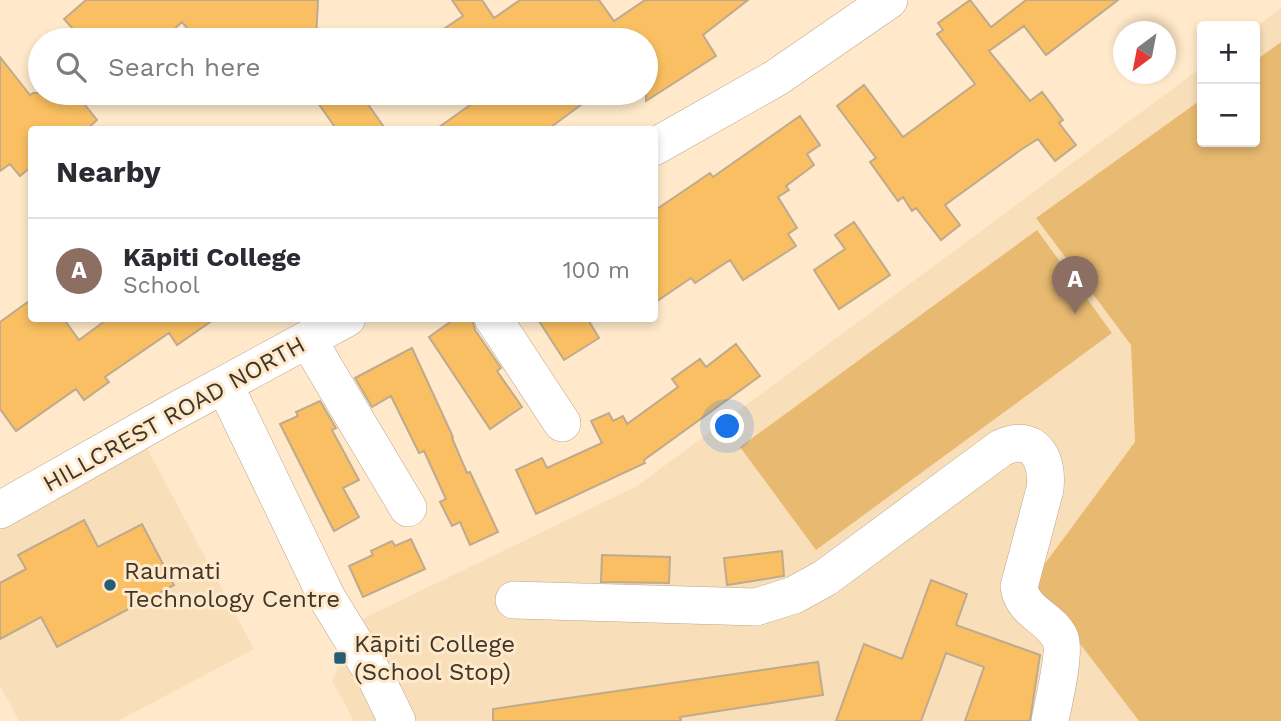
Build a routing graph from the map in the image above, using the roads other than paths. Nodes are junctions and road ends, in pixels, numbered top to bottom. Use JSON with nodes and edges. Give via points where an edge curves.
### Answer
{"nodes":[{"id":1,"x":889,"y":0,"type":"edge"},
{"id":2,"x":658,"y":145,"type":"edge"},
{"id":3,"x":340,"y":322,"type":"edge"},
{"id":4,"x":496,"y":322,"type":"edge"},
{"id":5,"x":308,"y":340,"type":"junction"},
{"id":6,"x":225,"y":386,"type":"junction"},
{"id":7,"x":562,"y":423,"type":"dead end"},
{"id":8,"x":408,"y":508,"type":"dead end"},
{"id":9,"x":0,"y":510,"type":"edge"},
{"id":10,"x":514,"y":600,"type":"dead end"},
{"id":11,"x":397,"y":721,"type":"edge"},
{"id":12,"x":1050,"y":721,"type":"edge"}],
"edges":[{"from":1,"to":2,"type":"street","via":[[776,78]]},
{"from":3,"to":5,"type":"street","name":"HILLCREST ROAD NORTH"},
{"from":4,"to":7,"type":"street"},
{"from":5,"to":6,"type":"street","name":"HILLCREST ROAD NORTH"},
{"from":5,"to":8,"type":"street"},
{"from":6,"to":9,"type":"street","name":"HILLCREST ROAD NORTH"},
{"from":6,"to":11,"type":"street","via":[[327,598]]},
{"from":10,"to":12,"type":"street","via":[[756,607],[794,595],[825,578],[1000,448],[1022,443],[1042,457],[1047,473],[1019,587],[1021,599],[1060,639]]}]}
